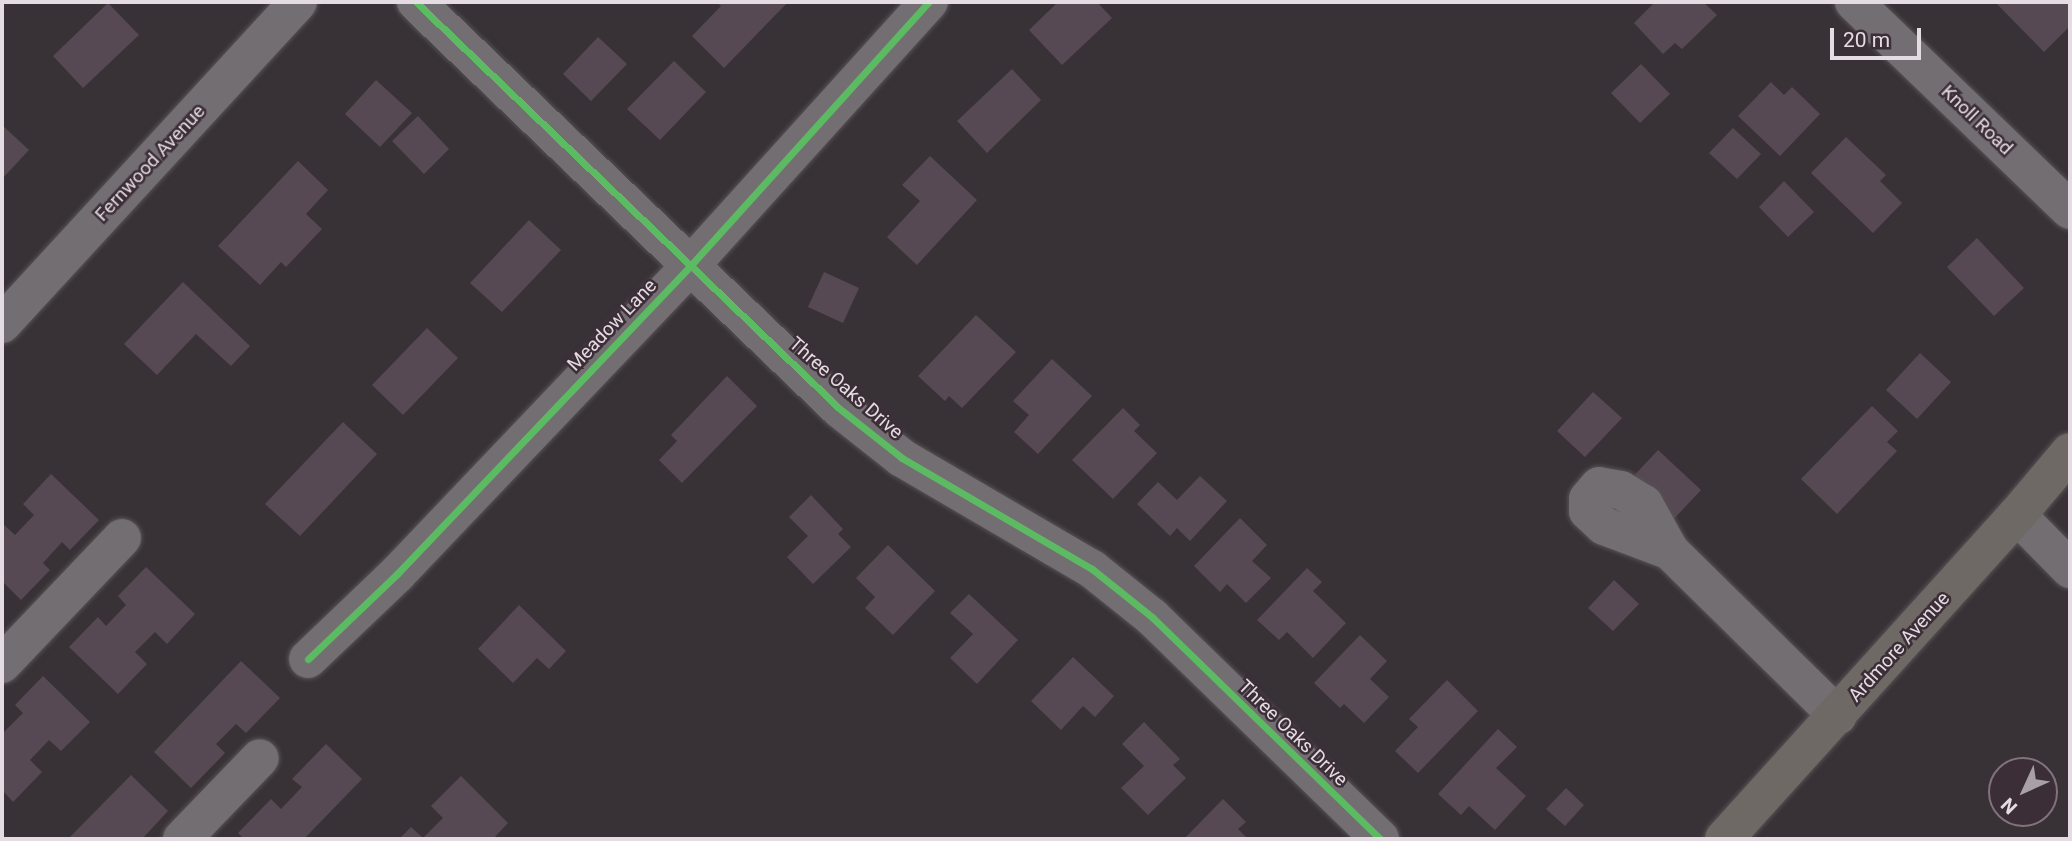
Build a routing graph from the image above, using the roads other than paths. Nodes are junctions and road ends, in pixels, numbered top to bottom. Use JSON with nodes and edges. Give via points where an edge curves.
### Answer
{"nodes":[{"id":1,"x":298,"y":2,"type":"edge"},
{"id":2,"x":416,"y":2,"type":"edge"},
{"id":3,"x":929,"y":2,"type":"edge"},
{"id":4,"x":1854,"y":2,"type":"edge"},
{"id":5,"x":2070,"y":210,"type":"edge"},
{"id":6,"x":691,"y":265,"type":"junction"},
{"id":7,"x":2,"y":324,"type":"edge"},
{"id":8,"x":2070,"y":452,"type":"edge"},
{"id":9,"x":2017,"y":515,"type":"junction"},
{"id":10,"x":122,"y":538,"type":"dead end"},
{"id":11,"x":1670,"y":551,"type":"dead end"},
{"id":12,"x":2070,"y":569,"type":"edge"},
{"id":13,"x":308,"y":659,"type":"dead end"},
{"id":14,"x":2,"y":664,"type":"edge"},
{"id":15,"x":1838,"y":716,"type":"junction"},
{"id":16,"x":260,"y":758,"type":"dead end"},
{"id":17,"x":1364,"y":834,"type":"edge"},
{"id":18,"x":181,"y":839,"type":"edge"},
{"id":19,"x":1724,"y":839,"type":"edge"}],
"edges":[{"from":1,"to":7,"type":"street","name":"Fernwood Avenue"},
{"from":2,"to":6,"type":"street","name":"Three Oaks Drive"},
{"from":3,"to":6,"type":"street","name":"Meadow Lane"},
{"from":4,"to":5,"type":"street","name":"Knoll Road"},
{"from":6,"to":13,"type":"street","name":"Meadow Lane","via":[[397,575]]},
{"from":6,"to":17,"type":"street","name":"Three Oaks Drive","via":[[840,408],[902,458],[1092,569],[1152,617]]},
{"from":8,"to":9,"type":"main road","name":"Ardmore Avenue"},
{"from":9,"to":12,"type":"street"},
{"from":9,"to":15,"type":"main road","name":"Ardmore Avenue"},
{"from":10,"to":14,"type":"street"},
{"from":11,"to":15,"type":"street"},
{"from":15,"to":19,"type":"main road","name":"Ardmore Avenue"},
{"from":16,"to":18,"type":"street"}]}
